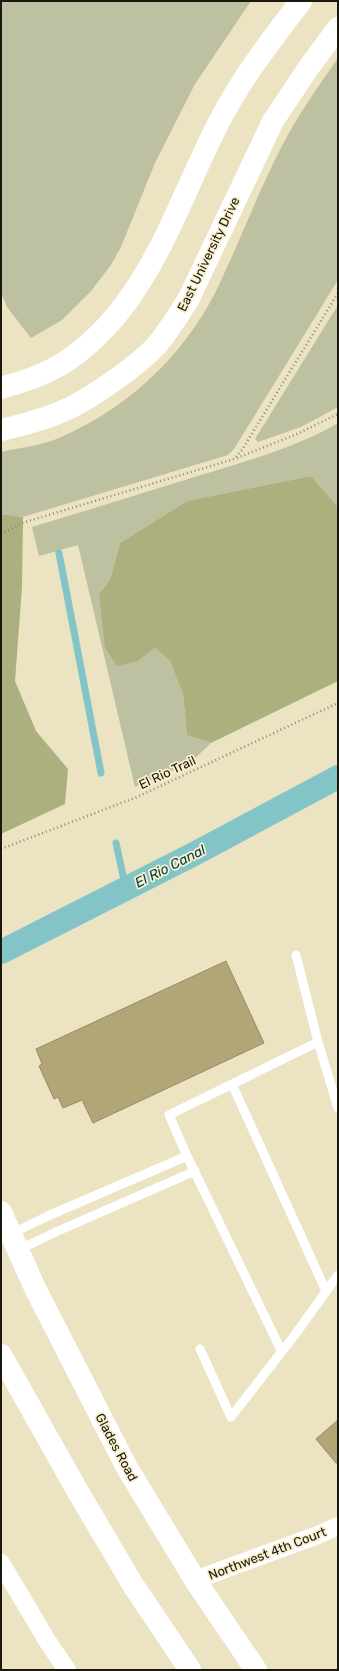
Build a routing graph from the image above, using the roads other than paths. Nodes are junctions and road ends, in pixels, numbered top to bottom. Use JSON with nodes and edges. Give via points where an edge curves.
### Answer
{"nodes":[{"id":1,"x":301,"y":1,"type":"edge"},
{"id":2,"x":338,"y":28,"type":"edge"},
{"id":3,"x":1,"y":388,"type":"edge"},
{"id":4,"x":1,"y":430,"type":"edge"},
{"id":5,"x":296,"y":955,"type":"dead end"},
{"id":6,"x":318,"y":1042,"type":"junction"},
{"id":7,"x":232,"y":1084,"type":"junction"},
{"id":8,"x":338,"y":1108,"type":"edge"},
{"id":9,"x":187,"y":1156,"type":"junction"},
{"id":10,"x":195,"y":1171,"type":"junction"},
{"id":11,"x":1,"y":1212,"type":"edge"},
{"id":12,"x":15,"y":1242,"type":"junction"},
{"id":13,"x":338,"y":1275,"type":"edge"},
{"id":14,"x":326,"y":1291,"type":"junction"},
{"id":15,"x":200,"y":1349,"type":"dead end"},
{"id":16,"x":282,"y":1352,"type":"junction"},
{"id":17,"x":1,"y":1355,"type":"edge"},
{"id":18,"x":338,"y":1526,"type":"edge"},
{"id":19,"x":1,"y":1563,"type":"edge"},
{"id":20,"x":195,"y":1580,"type":"junction"},
{"id":21,"x":67,"y":1670,"type":"edge"},
{"id":22,"x":190,"y":1670,"type":"edge"},
{"id":23,"x":256,"y":1670,"type":"edge"}],
"edges":[{"from":1,"to":3,"type":"street","via":[[249,73],[221,118],[149,268],[127,301],[97,337],[67,361],[33,378]]},
{"from":2,"to":4,"type":"street","name":"East University Drive","via":[[273,121],[189,298],[176,320],[155,346],[131,368],[63,412]]},
{"from":5,"to":6,"type":"lane"},
{"from":6,"to":7,"type":"lane"},
{"from":6,"to":8,"type":"lane"},
{"from":7,"to":9,"type":"lane","via":[[169,1115]]},
{"from":7,"to":14,"type":"lane"},
{"from":9,"to":10,"type":"lane"},
{"from":9,"to":12,"type":"lane","via":[[50,1215]]},
{"from":10,"to":12,"type":"lane","via":[[65,1228]]},
{"from":10,"to":16,"type":"lane"},
{"from":11,"to":12,"type":"street","name":"Glades Road"},
{"from":12,"to":20,"type":"street","name":"Glades Road","via":[[35,1288],[126,1466]]},
{"from":13,"to":14,"type":"lane"},
{"from":14,"to":16,"type":"lane"},
{"from":15,"to":16,"type":"lane","via":[[231,1417]]},
{"from":17,"to":22,"type":"street","via":[[133,1585]]},
{"from":18,"to":20,"type":"street","name":"Northwest 4th Court","via":[[318,1536]]},
{"from":19,"to":21,"type":"street"},
{"from":20,"to":23,"type":"street","name":"Glades Road"}]}
